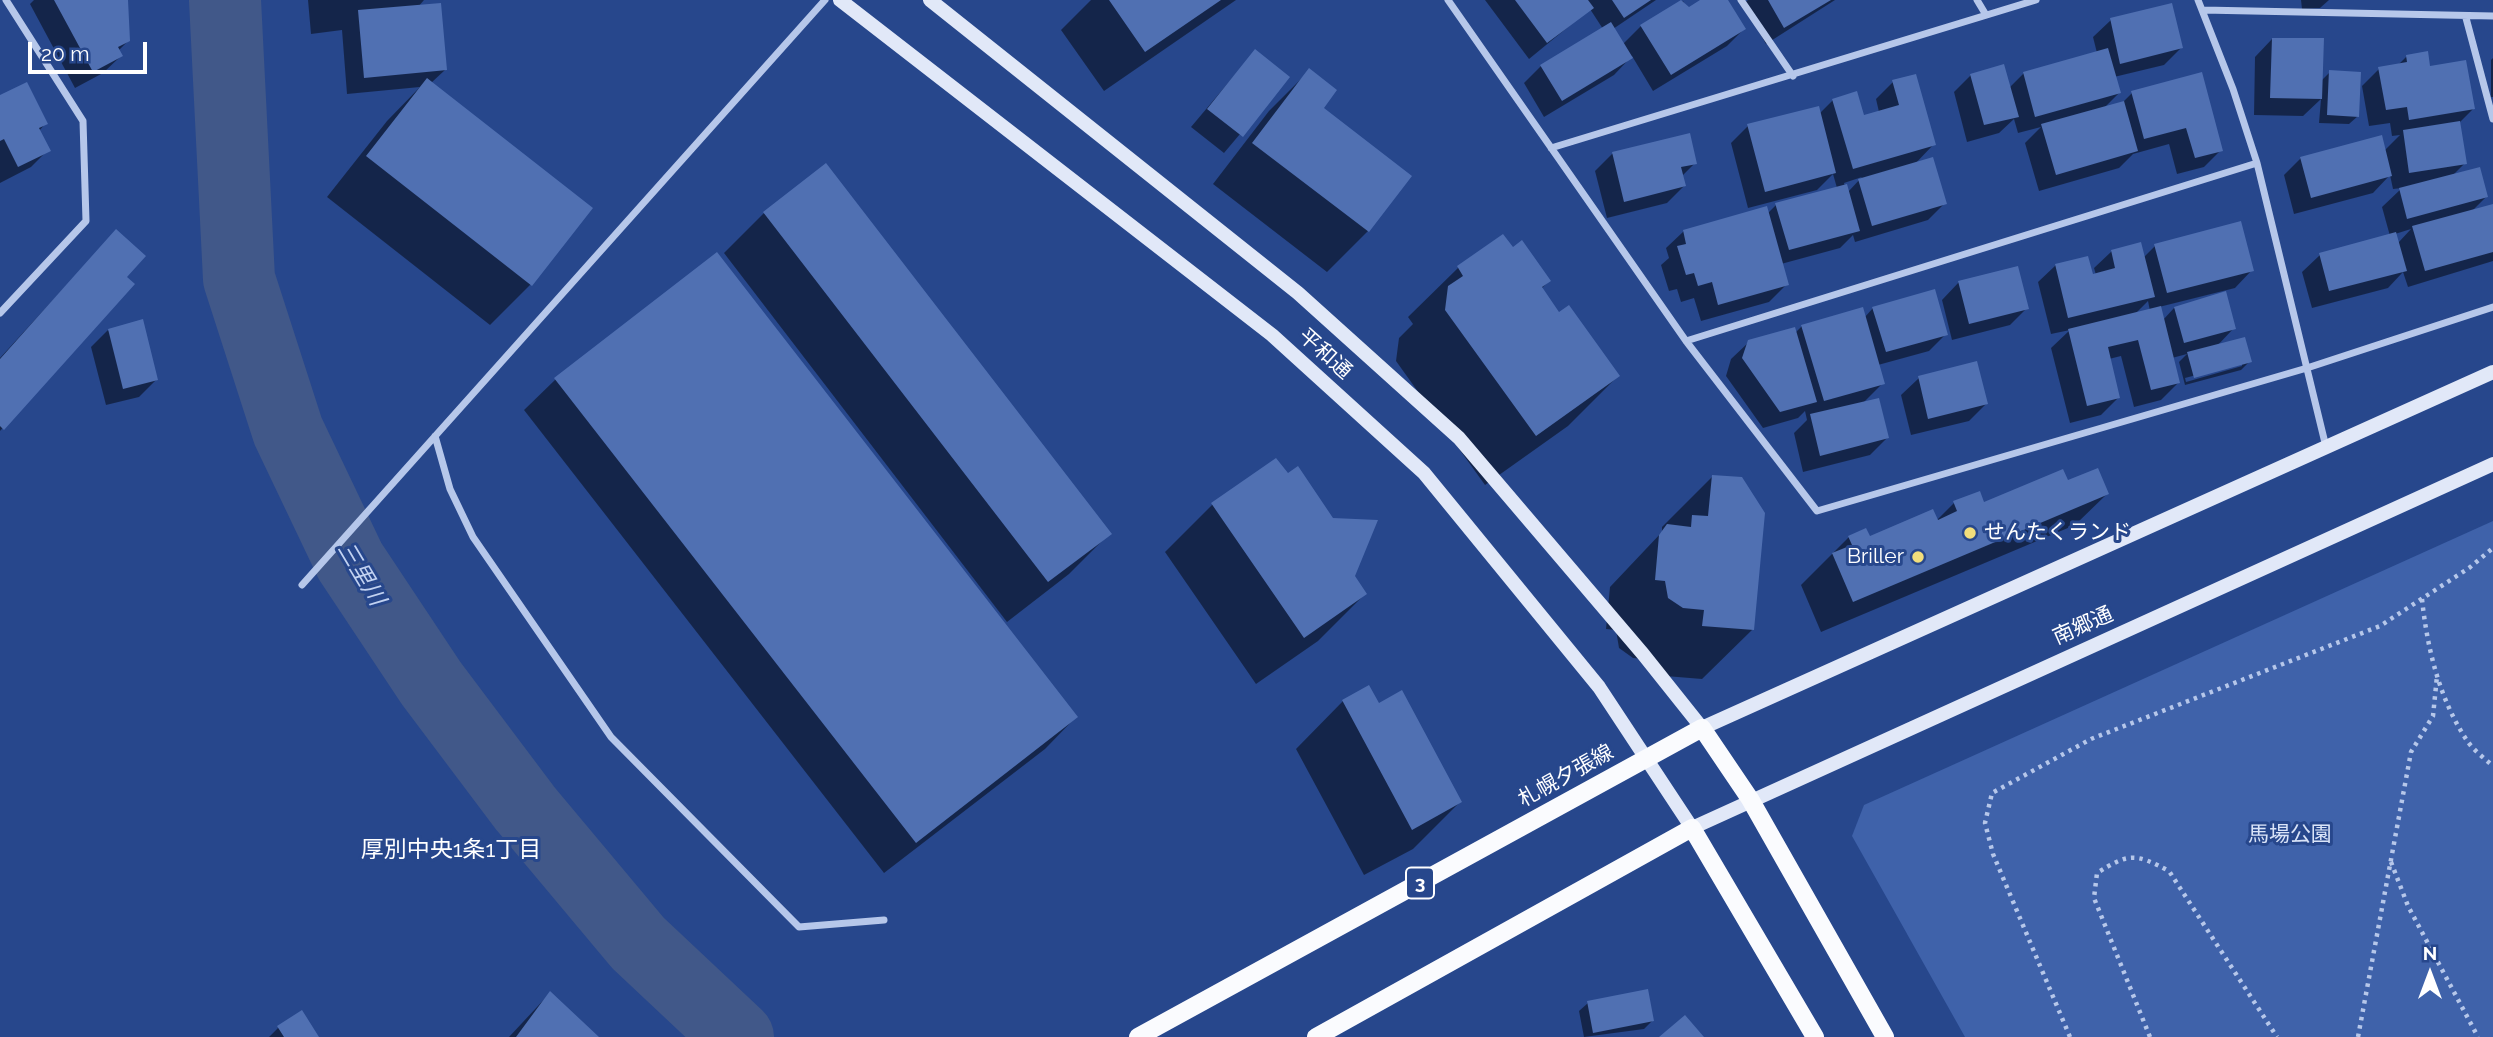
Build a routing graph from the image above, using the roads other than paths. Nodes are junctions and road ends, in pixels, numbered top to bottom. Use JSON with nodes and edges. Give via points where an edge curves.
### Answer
{"nodes":[{"id":1,"x":6,"y":0,"type":"edge"},
{"id":2,"x":825,"y":0,"type":"edge"},
{"id":3,"x":840,"y":0,"type":"edge"},
{"id":4,"x":930,"y":0,"type":"edge"},
{"id":5,"x":1448,"y":0,"type":"edge"},
{"id":6,"x":1741,"y":0,"type":"edge"},
{"id":7,"x":1977,"y":0,"type":"edge"},
{"id":8,"x":2036,"y":0,"type":"edge"},
{"id":9,"x":2198,"y":0,"type":"edge"},
{"id":10,"x":2203,"y":10,"type":"junction"},
{"id":11,"x":1986,"y":15,"type":"junction"},
{"id":12,"x":2493,"y":16,"type":"edge"},
{"id":13,"x":2466,"y":18,"type":"junction"},
{"id":14,"x":1793,"y":76,"type":"junction"},
{"id":15,"x":2493,"y":119,"type":"edge"},
{"id":16,"x":1551,"y":148,"type":"junction"},
{"id":17,"x":2257,"y":163,"type":"junction"},
{"id":18,"x":2493,"y":307,"type":"edge"},
{"id":19,"x":0,"y":313,"type":"edge"},
{"id":20,"x":1686,"y":341,"type":"junction"},
{"id":21,"x":2307,"y":368,"type":"junction"},
{"id":22,"x":2493,"y":372,"type":"edge"},
{"id":23,"x":435,"y":436,"type":"junction"},
{"id":24,"x":2326,"y":447,"type":"junction"},
{"id":25,"x":2493,"y":464,"type":"edge"},
{"id":26,"x":302,"y":585,"type":"dead end"},
{"id":27,"x":1702,"y":728,"type":"junction"},
{"id":28,"x":1646,"y":757,"type":"junction"},
{"id":29,"x":1749,"y":799,"type":"junction"},
{"id":30,"x":1692,"y":828,"type":"junction"},
{"id":31,"x":884,"y":920,"type":"dead end"},
{"id":32,"x":1138,"y":1037,"type":"edge"},
{"id":33,"x":1316,"y":1037,"type":"edge"},
{"id":34,"x":1815,"y":1037,"type":"edge"},
{"id":35,"x":1885,"y":1037,"type":"edge"}],
"edges":[{"from":1,"to":19,"type":"street","via":[[83,121],[86,221]]},
{"from":2,"to":23,"type":"street"},
{"from":3,"to":28,"type":"street","name":"平和通","via":[[1272,335],[1424,473],[1599,687]]},
{"from":4,"to":27,"type":"street","name":"平和通","via":[[1298,293],[1459,438]]},
{"from":5,"to":16,"type":"street"},
{"from":6,"to":14,"type":"street"},
{"from":7,"to":11,"type":"street"},
{"from":8,"to":11,"type":"street"},
{"from":9,"to":10,"type":"street"},
{"from":10,"to":13,"type":"street"},
{"from":10,"to":17,"type":"street"},
{"from":11,"to":14,"type":"street"},
{"from":12,"to":13,"type":"street"},
{"from":13,"to":15,"type":"street"},
{"from":14,"to":16,"type":"street"},
{"from":16,"to":20,"type":"street"},
{"from":17,"to":20,"type":"street"},
{"from":17,"to":21,"type":"street"},
{"from":18,"to":21,"type":"street"},
{"from":20,"to":21,"type":"street","via":[[1817,511]]},
{"from":21,"to":24,"type":"street"},
{"from":22,"to":24,"type":"street"},
{"from":23,"to":26,"type":"street"},
{"from":23,"to":31,"type":"street","via":[[450,489],[472,537],[611,737],[799,927]]},
{"from":24,"to":27,"type":"street"},
{"from":25,"to":29,"type":"street","name":"南郷通"},
{"from":27,"to":28,"type":"main road","name":"札幌夕張線","number":"3"},
{"from":27,"to":29,"type":"main road"},
{"from":28,"to":30,"type":"street","name":"平和通"},
{"from":28,"to":32,"type":"main road","name":"札幌夕張線","number":"3"},
{"from":29,"to":30,"type":"street","name":"南郷通"},
{"from":29,"to":35,"type":"main road"},
{"from":30,"to":33,"type":"main road"},
{"from":30,"to":34,"type":"main road"}]}
